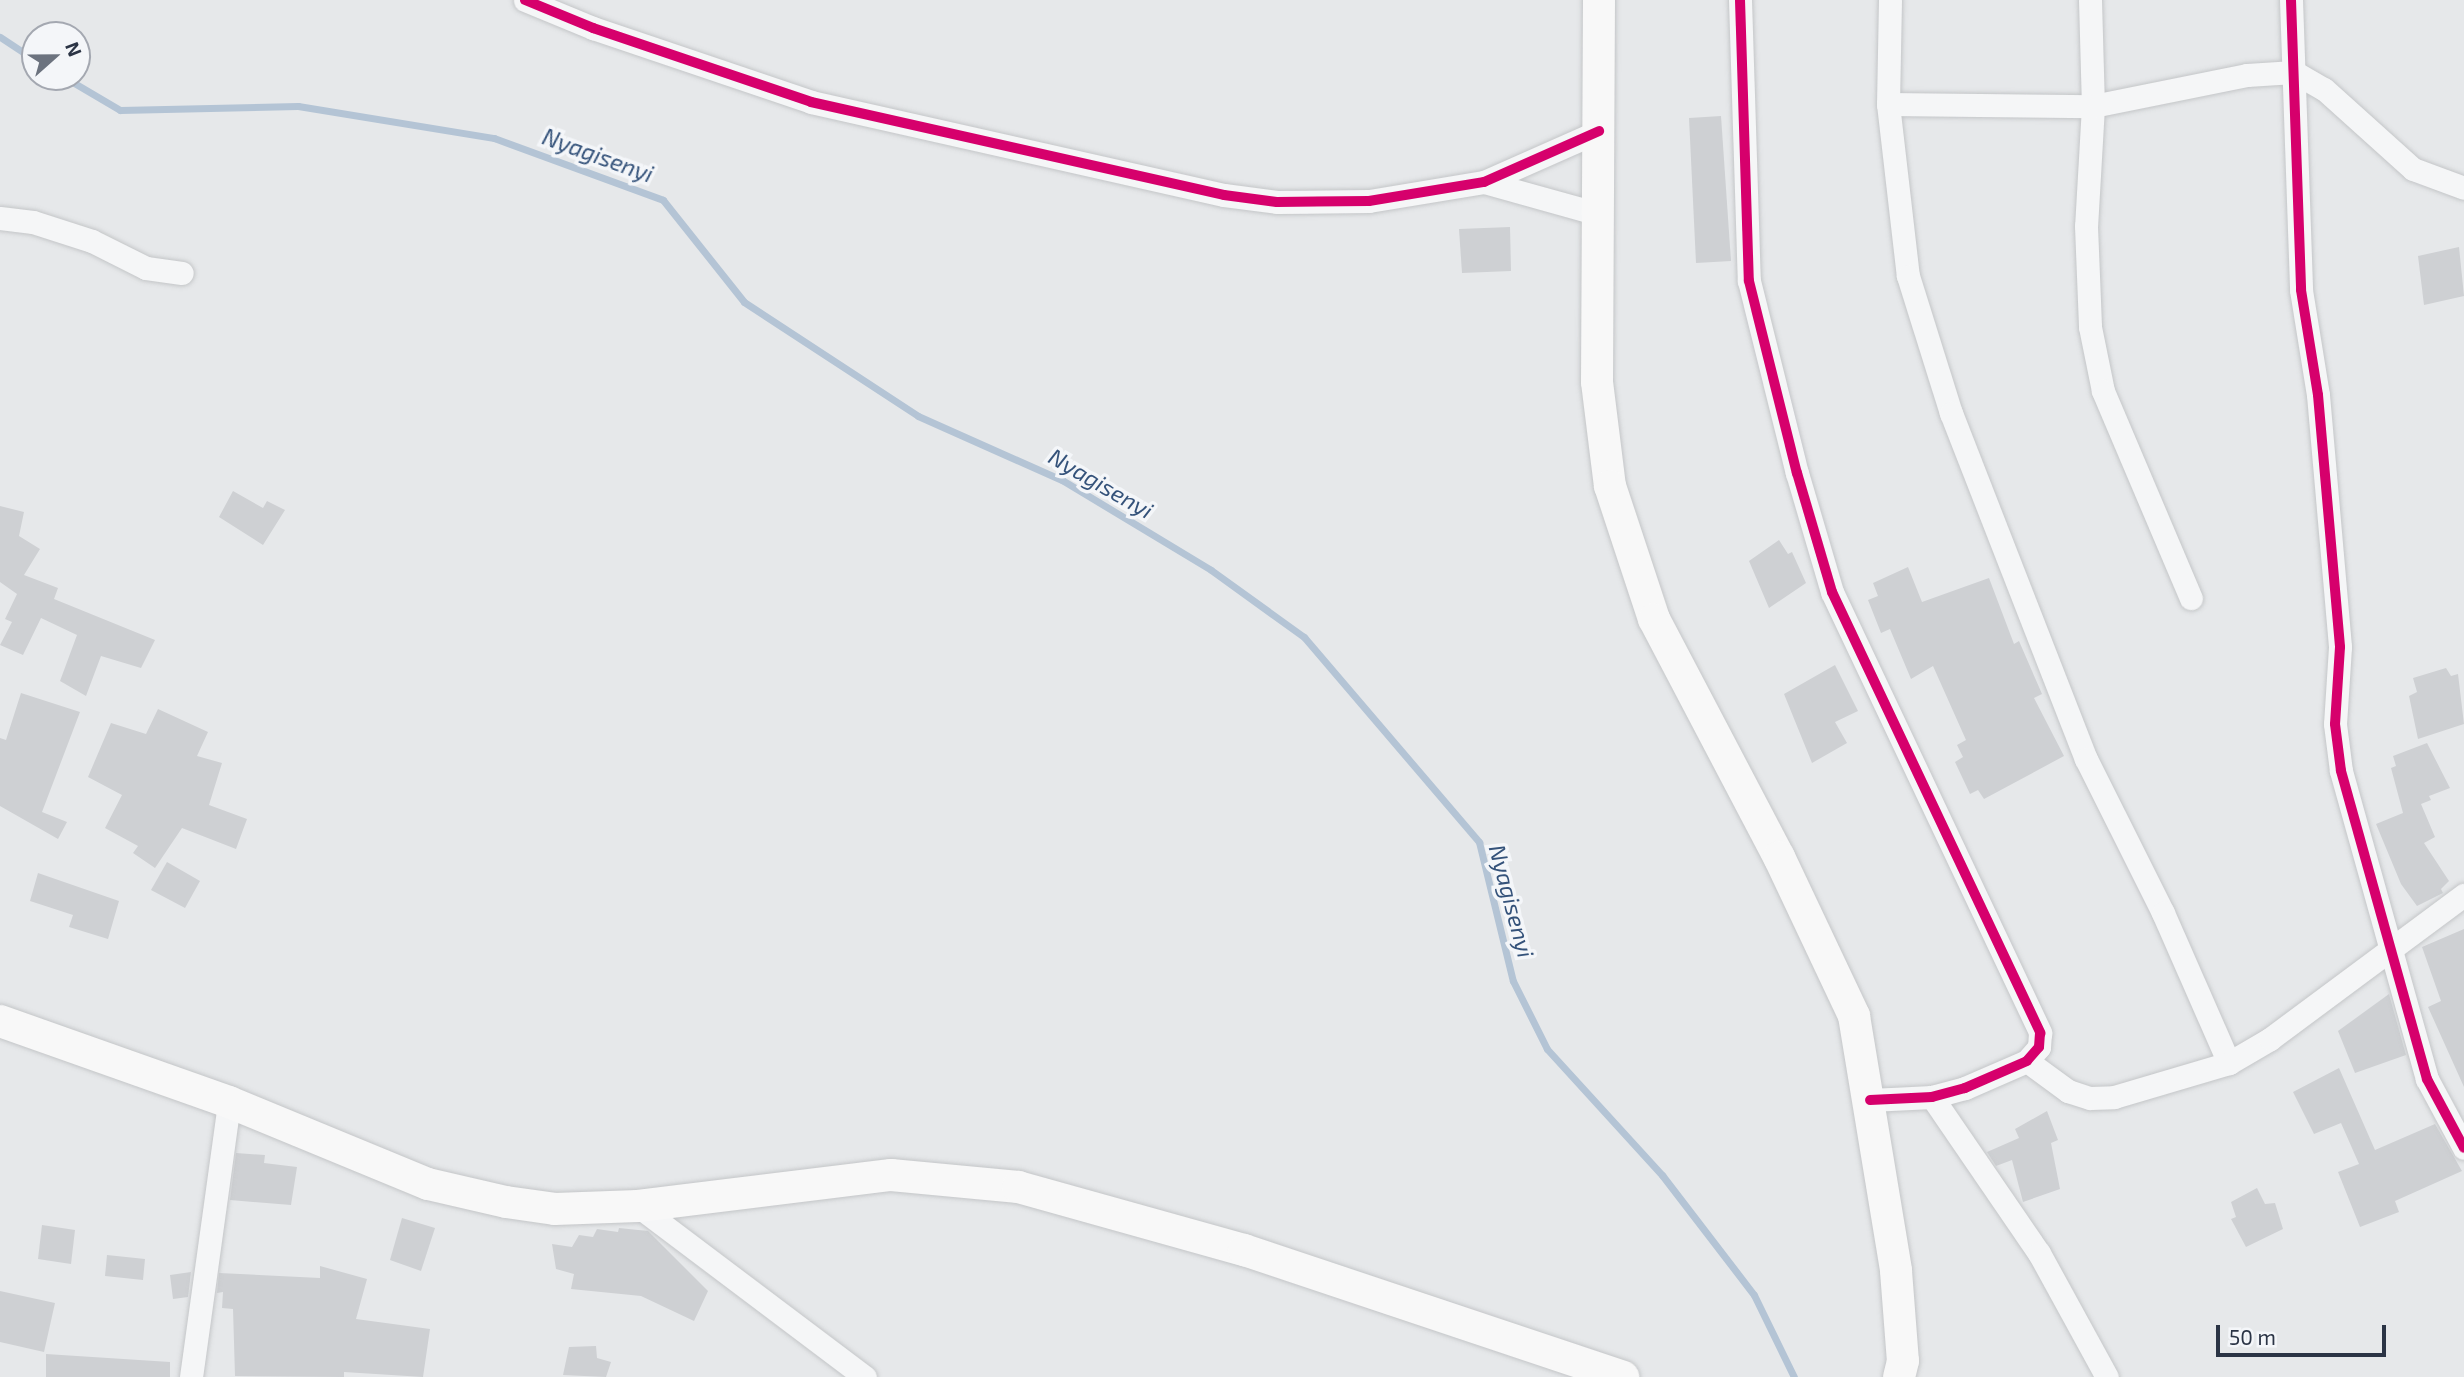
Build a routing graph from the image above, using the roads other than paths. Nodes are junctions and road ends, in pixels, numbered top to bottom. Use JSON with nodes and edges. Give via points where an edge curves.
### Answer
{"nodes":[{"id":1,"x":525,"y":0,"type":"edge"},
{"id":2,"x":1599,"y":0,"type":"edge"},
{"id":3,"x":1740,"y":0,"type":"edge"},
{"id":4,"x":1890,"y":0,"type":"edge"},
{"id":5,"x":2090,"y":0,"type":"edge"},
{"id":6,"x":2291,"y":0,"type":"edge"},
{"id":7,"x":2294,"y":72,"type":"junction"},
{"id":8,"x":1888,"y":104,"type":"junction"},
{"id":9,"x":2093,"y":106,"type":"junction"},
{"id":10,"x":1600,"y":131,"type":"junction"},
{"id":11,"x":1484,"y":182,"type":"junction"},
{"id":12,"x":2464,"y":188,"type":"edge"},
{"id":13,"x":1595,"y":213,"type":"junction"},
{"id":14,"x":0,"y":218,"type":"edge"},
{"id":15,"x":182,"y":273,"type":"dead end"},
{"id":16,"x":2191,"y":598,"type":"dead end"},
{"id":17,"x":2464,"y":895,"type":"edge"},
{"id":18,"x":2393,"y":947,"type":"junction"},
{"id":19,"x":0,"y":1021,"type":"edge"},
{"id":20,"x":2027,"y":1061,"type":"junction"},
{"id":21,"x":2228,"y":1063,"type":"junction"},
{"id":22,"x":1932,"y":1097,"type":"junction"},
{"id":23,"x":1870,"y":1100,"type":"junction"},
{"id":24,"x":229,"y":1102,"type":"junction"},
{"id":25,"x":2464,"y":1148,"type":"edge"},
{"id":26,"x":638,"y":1206,"type":"junction"},
{"id":27,"x":191,"y":1377,"type":"edge"},
{"id":28,"x":865,"y":1377,"type":"edge"},
{"id":29,"x":1623,"y":1377,"type":"edge"},
{"id":30,"x":1899,"y":1377,"type":"edge"},
{"id":31,"x":2108,"y":1377,"type":"edge"}],
"edges":[{"from":1,"to":11,"type":"street","via":[[811,102],[1224,195],[1277,202],[1369,201]]},
{"from":2,"to":10,"type":"main road"},
{"from":3,"to":20,"type":"street","via":[[1749,281],[1769,377],[1832,592],[2040,1033],[2039,1047]]},
{"from":4,"to":8,"type":"street"},
{"from":5,"to":9,"type":"street"},
{"from":6,"to":7,"type":"street"},
{"from":7,"to":9,"type":"street","via":[[2247,75]]},
{"from":7,"to":12,"type":"street","via":[[2323,89],[2413,169]]},
{"from":7,"to":18,"type":"street","via":[[2301,290],[2318,394],[2340,647],[2335,724],[2353,821]]},
{"from":8,"to":9,"type":"street"},
{"from":8,"to":21,"type":"street","via":[[1908,276],[1951,413],[2086,759],[2163,913]]},
{"from":9,"to":16,"type":"street","via":[[2086,226],[2090,327],[2113,416]]},
{"from":10,"to":11,"type":"street"},
{"from":10,"to":13,"type":"main road"},
{"from":11,"to":13,"type":"street"},
{"from":13,"to":23,"type":"main road","via":[[1597,382],[1610,486],[1654,619],[1779,857],[1854,1016]]},
{"from":14,"to":15,"type":"street","via":[[33,222],[92,241],[146,268]]},
{"from":17,"to":18,"type":"street"},
{"from":18,"to":21,"type":"street","via":[[2270,1039]]},
{"from":18,"to":25,"type":"street","via":[[2427,1079]]},
{"from":19,"to":24,"type":"main road"},
{"from":20,"to":21,"type":"street","via":[[2068,1091],[2090,1098],[2114,1097]]},
{"from":20,"to":22,"type":"street"},
{"from":22,"to":23,"type":"street"},
{"from":22,"to":31,"type":"street","via":[[2039,1253]]},
{"from":23,"to":30,"type":"main road","via":[[1896,1271],[1903,1361]]},
{"from":24,"to":26,"type":"main road","via":[[428,1184],[555,1209]]},
{"from":24,"to":27,"type":"street"},
{"from":26,"to":28,"type":"street"},
{"from":26,"to":29,"type":"main road","via":[[891,1175],[1018,1187],[1244,1250]]}]}
